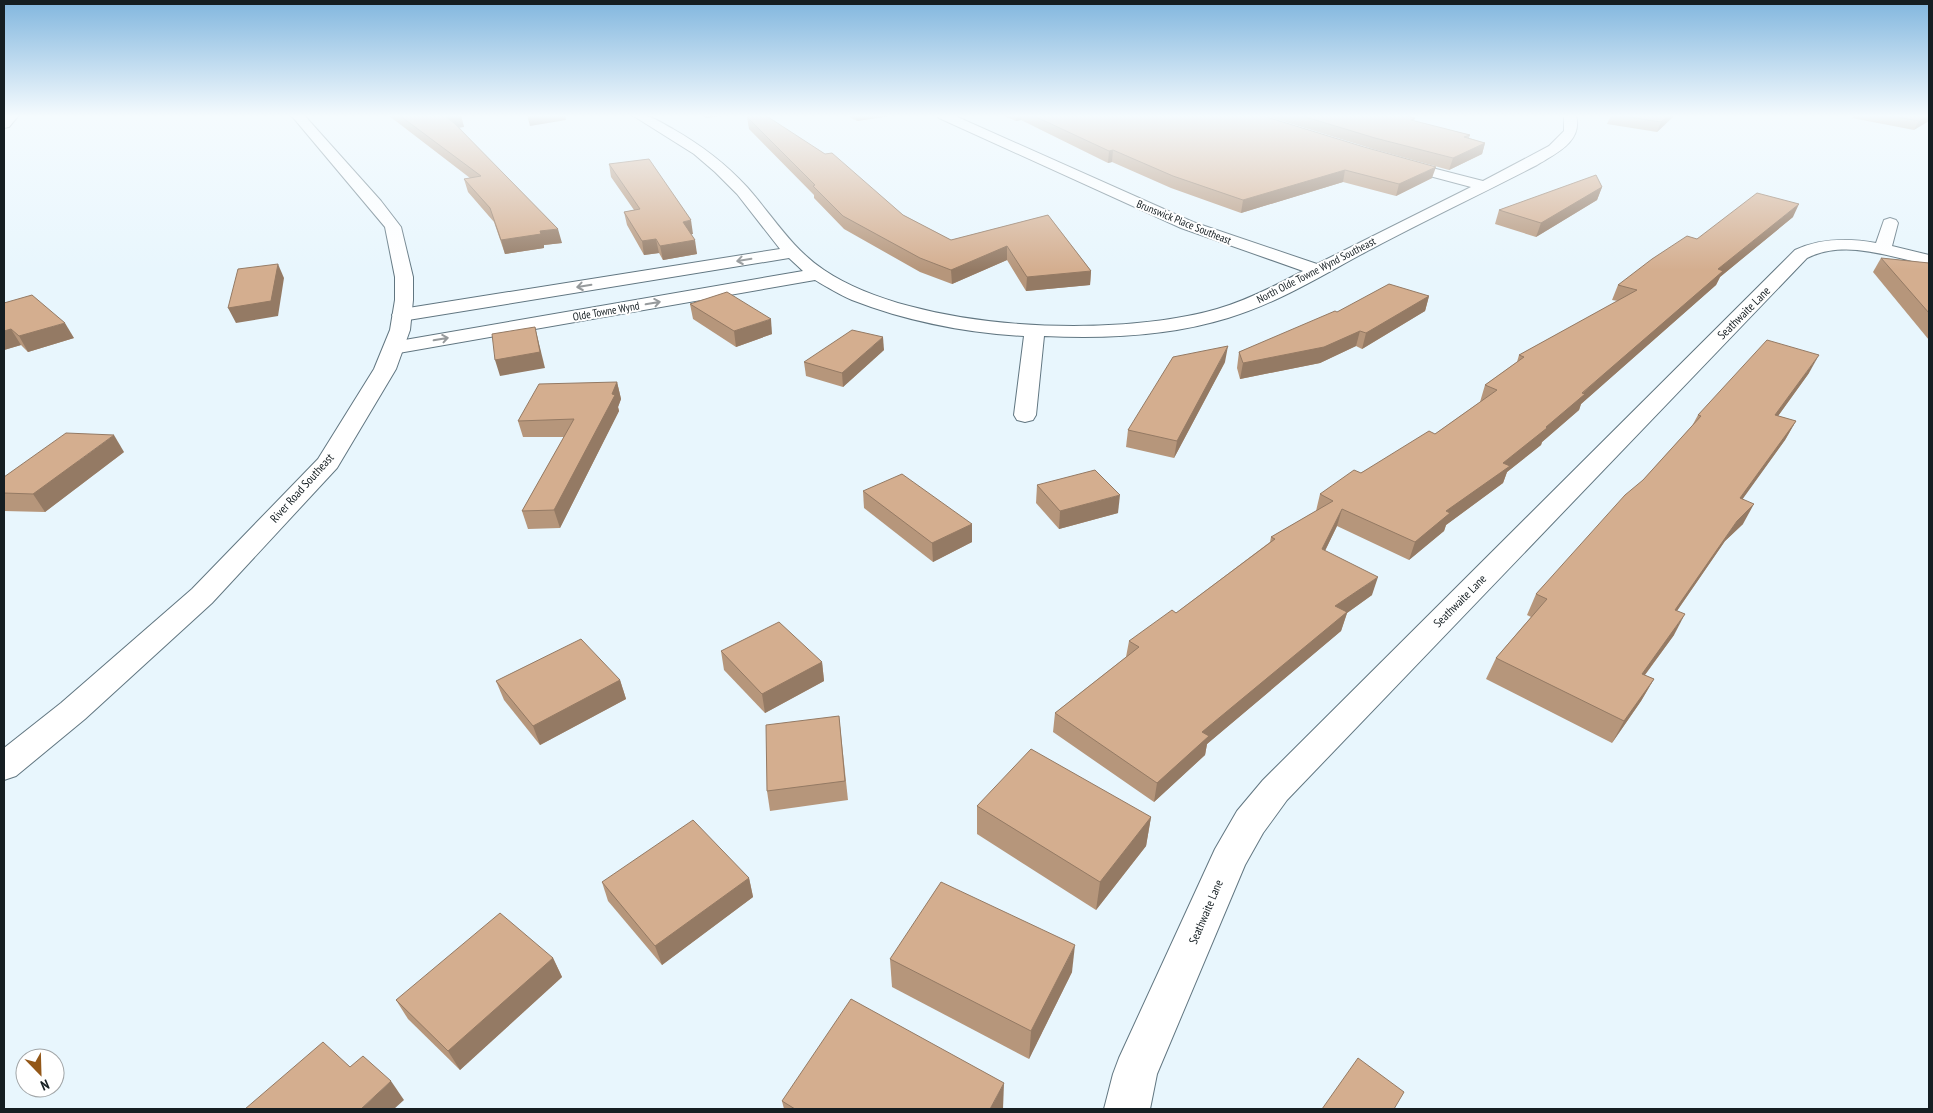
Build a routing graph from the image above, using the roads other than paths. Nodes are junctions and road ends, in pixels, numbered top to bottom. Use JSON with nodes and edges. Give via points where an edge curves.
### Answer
{"nodes":[{"id":1,"x":343,"y":167,"type":"edge"},
{"id":2,"x":719,"y":167,"type":"edge"},
{"id":3,"x":1056,"y":167,"type":"edge"},
{"id":4,"x":1410,"y":167,"type":"edge"},
{"id":5,"x":1520,"y":167,"type":"edge"},
{"id":6,"x":1483,"y":186,"type":"junction"},
{"id":7,"x":792,"y":252,"type":"junction"},
{"id":8,"x":1929,"y":260,"type":"edge"},
{"id":9,"x":1319,"y":271,"type":"junction"},
{"id":10,"x":818,"y":274,"type":"junction"},
{"id":11,"x":402,"y":315,"type":"junction"},
{"id":12,"x":1035,"y":330,"type":"junction"},
{"id":13,"x":393,"y":348,"type":"junction"},
{"id":14,"x":1025,"y":415,"type":"dead end"},
{"id":15,"x":4,"y":767,"type":"edge"},
{"id":16,"x":1127,"y":1109,"type":"edge"}],
"edges":[{"from":1,"to":11,"type":"street","name":"River Road Southeast","via":[[393,227],[404,277]]},
{"from":2,"to":7,"type":"street","name":"North Olde Towne Wynd Southeast"},
{"from":3,"to":9,"type":"street","name":"Brunswick Place Southeast","via":[[1169,218]]},
{"from":4,"to":6,"type":"street"},
{"from":5,"to":6,"type":"street","name":"North Olde Towne Wynd Southeast"},
{"from":6,"to":9,"type":"street","name":"North Olde Towne Wynd Southeast"},
{"from":7,"to":10,"type":"street","name":"North Olde Towne Wynd Southeast"},
{"from":7,"to":11,"type":"street","one_way":true},
{"from":8,"to":16,"type":"street","name":"Seathwaite Lane","via":[[1887,236],[1814,248],[1801,254],[1275,790],[1250,822],[1228,860],[1135,1074]]},
{"from":9,"to":12,"type":"street","name":"North Olde Towne Wynd Southeast","via":[[1246,305],[1191,321],[1116,329]]},
{"from":10,"to":12,"type":"street","name":"North Olde Towne Wynd Southeast","via":[[862,297],[925,316],[987,327]]},
{"from":13,"to":10,"type":"street","name":"Olde Towne Wynd","one_way":true},
{"from":11,"to":13,"type":"street","name":"River Road Southeast"},
{"from":12,"to":14,"type":"street"},
{"from":13,"to":15,"type":"street","name":"River Road Southeast","via":[[369,398],[328,463],[202,596],[73,711]]}]}
